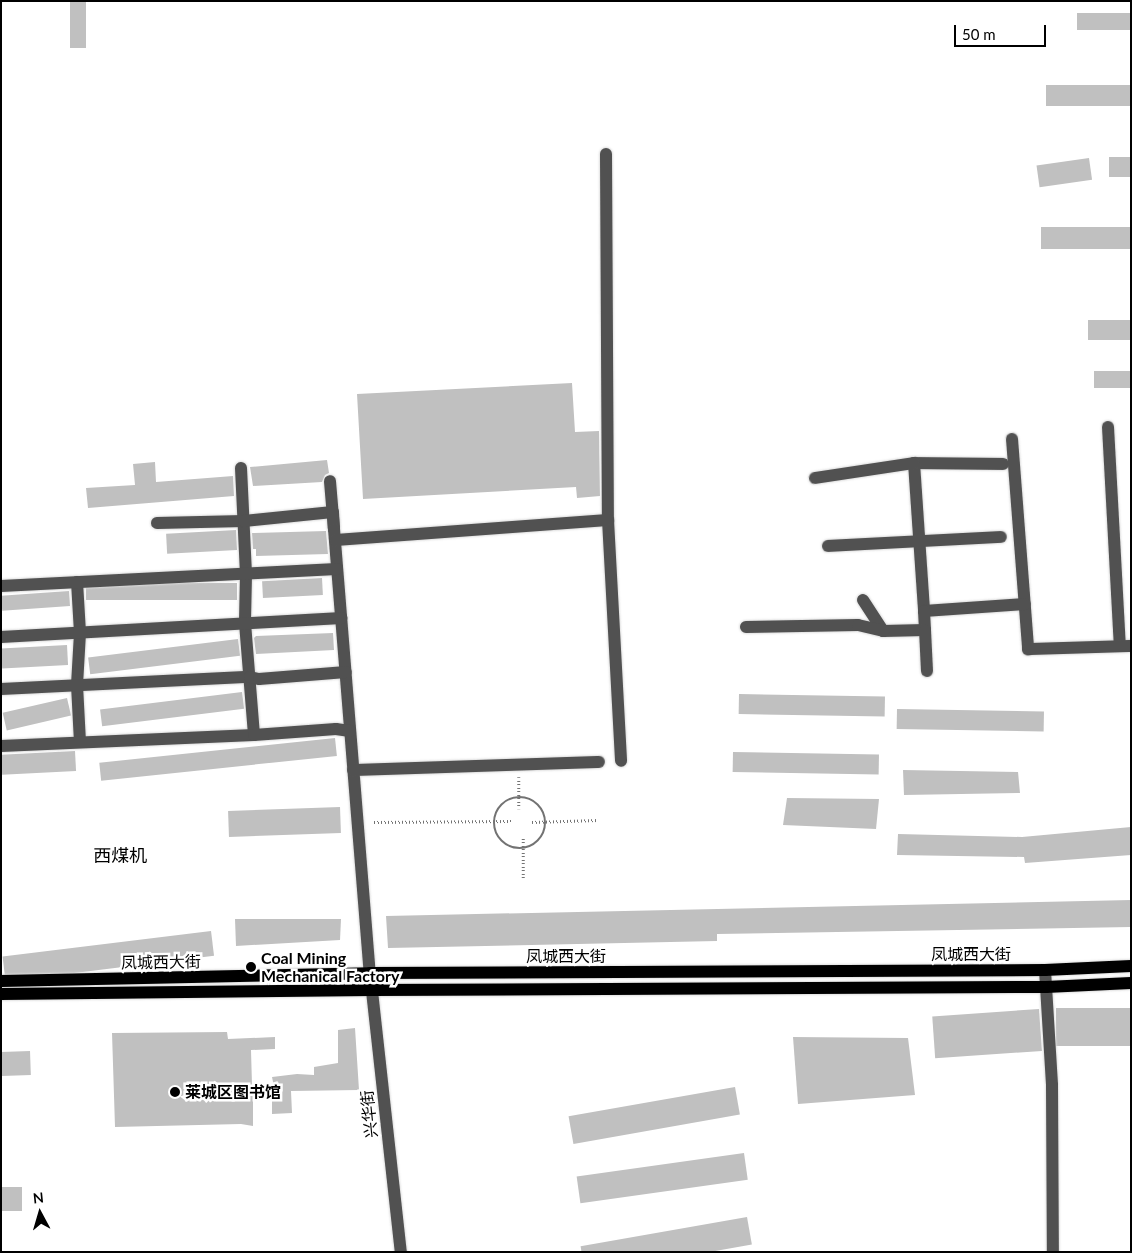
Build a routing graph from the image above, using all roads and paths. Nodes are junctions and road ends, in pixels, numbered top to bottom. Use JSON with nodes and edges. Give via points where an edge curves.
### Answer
{"nodes":[{"id":1,"x":606,"y":154,"type":"dead end"},
{"id":2,"x":1108,"y":427,"type":"dead end"},
{"id":3,"x":1012,"y":439,"type":"dead end"},
{"id":4,"x":914,"y":463,"type":"junction"},
{"id":5,"x":1003,"y":464,"type":"dead end"},
{"id":6,"x":241,"y":468,"type":"dead end"},
{"id":7,"x":815,"y":478,"type":"dead end"},
{"id":8,"x":330,"y":481,"type":"dead end"},
{"id":9,"x":244,"y":520,"type":"junction"},
{"id":10,"x":608,"y":520,"type":"junction"},
{"id":11,"x":157,"y":523,"type":"dead end"},
{"id":12,"x":335,"y":534,"type":"junction"},
{"id":13,"x":1001,"y":537,"type":"dead end"},
{"id":14,"x":920,"y":542,"type":"junction"},
{"id":15,"x":828,"y":546,"type":"dead end"},
{"id":16,"x":338,"y":569,"type":"junction"},
{"id":17,"x":246,"y":574,"type":"junction"},
{"id":18,"x":77,"y":582,"type":"junction"},
{"id":19,"x":1,"y":586,"type":"edge"},
{"id":20,"x":863,"y":600,"type":"dead end"},
{"id":21,"x":1025,"y":604,"type":"junction"},
{"id":22,"x":924,"y":611,"type":"junction"},
{"id":23,"x":341,"y":618,"type":"junction"},
{"id":24,"x":244,"y":624,"type":"junction"},
{"id":25,"x":746,"y":627,"type":"dead end"},
{"id":26,"x":925,"y":630,"type":"junction"},
{"id":27,"x":883,"y":631,"type":"junction"},
{"id":28,"x":80,"y":633,"type":"junction"},
{"id":29,"x":1,"y":637,"type":"edge"},
{"id":30,"x":1126,"y":646,"type":"edge"},
{"id":31,"x":927,"y":671,"type":"dead end"},
{"id":32,"x":346,"y":672,"type":"junction"},
{"id":33,"x":250,"y":677,"type":"junction"},
{"id":34,"x":77,"y":686,"type":"junction"},
{"id":35,"x":1,"y":689,"type":"edge"},
{"id":36,"x":350,"y":731,"type":"junction"},
{"id":37,"x":254,"y":735,"type":"junction"},
{"id":38,"x":80,"y":742,"type":"junction"},
{"id":39,"x":1,"y":746,"type":"edge"},
{"id":40,"x":621,"y":761,"type":"dead end"},
{"id":41,"x":599,"y":762,"type":"dead end"},
{"id":42,"x":519,"y":763,"type":"junction"},
{"id":43,"x":353,"y":770,"type":"junction"},
{"id":44,"x":519,"y":797,"type":"junction"},
{"id":45,"x":519,"y":809,"type":"dead end"},
{"id":46,"x":598,"y":820,"type":"dead end"},
{"id":47,"x":511,"y":821,"type":"dead end"},
{"id":48,"x":374,"y":822,"type":"dead end"},
{"id":49,"x":493,"y":822,"type":"junction"},
{"id":50,"x":532,"y":822,"type":"dead end"},
{"id":51,"x":546,"y":822,"type":"junction"},
{"id":52,"x":523,"y":836,"type":"dead end"},
{"id":53,"x":523,"y":849,"type":"junction"},
{"id":54,"x":523,"y":878,"type":"dead end"},
{"id":55,"x":1131,"y":966,"type":"edge"},
{"id":56,"x":1045,"y":970,"type":"junction"},
{"id":57,"x":370,"y":973,"type":"junction"},
{"id":58,"x":1,"y":982,"type":"edge"},
{"id":59,"x":1131,"y":984,"type":"edge"},
{"id":60,"x":1046,"y":987,"type":"junction"},
{"id":61,"x":372,"y":990,"type":"junction"},
{"id":62,"x":1,"y":994,"type":"edge"},
{"id":63,"x":402,"y":1252,"type":"edge"},
{"id":64,"x":1053,"y":1252,"type":"edge"}],
"edges":[{"from":1,"to":10,"type":"street"},
{"from":2,"to":30,"type":"street"},
{"from":3,"to":21,"type":"street"},
{"from":4,"to":5,"type":"street"},
{"from":4,"to":7,"type":"street"},
{"from":4,"to":14,"type":"street"},
{"from":6,"to":9,"type":"street"},
{"from":8,"to":12,"type":"street","name":"兴华街"},
{"from":9,"to":11,"type":"street"},
{"from":9,"to":12,"type":"street","via":[[333,512]]},
{"from":9,"to":17,"type":"street"},
{"from":10,"to":12,"type":"street"},
{"from":10,"to":40,"type":"street"},
{"from":12,"to":16,"type":"street","name":"兴华街"},
{"from":13,"to":14,"type":"street"},
{"from":14,"to":15,"type":"street"},
{"from":14,"to":22,"type":"street"},
{"from":16,"to":17,"type":"street"},
{"from":16,"to":23,"type":"street","name":"兴华街"},
{"from":17,"to":18,"type":"street"},
{"from":17,"to":24,"type":"street"},
{"from":18,"to":19,"type":"street"},
{"from":18,"to":28,"type":"street"},
{"from":20,"to":27,"type":"street"},
{"from":21,"to":22,"type":"street"},
{"from":21,"to":30,"type":"street","via":[[1028,649]]},
{"from":22,"to":26,"type":"street"},
{"from":23,"to":24,"type":"street"},
{"from":23,"to":32,"type":"street","name":"兴华街"},
{"from":24,"to":28,"type":"street"},
{"from":24,"to":33,"type":"street"},
{"from":25,"to":27,"type":"street","via":[[858,625]]},
{"from":26,"to":27,"type":"street"},
{"from":26,"to":31,"type":"street"},
{"from":28,"to":29,"type":"street"},
{"from":28,"to":34,"type":"street"},
{"from":32,"to":33,"type":"street","via":[[259,680]]},
{"from":32,"to":36,"type":"street","name":"兴华街"},
{"from":33,"to":34,"type":"street"},
{"from":33,"to":37,"type":"street"},
{"from":34,"to":35,"type":"street"},
{"from":34,"to":38,"type":"street"},
{"from":36,"to":37,"type":"street","via":[[336,728]]},
{"from":36,"to":43,"type":"street","name":"兴华街"},
{"from":37,"to":38,"type":"street"},
{"from":38,"to":39,"type":"street"},
{"from":41,"to":42,"type":"street"},
{"from":42,"to":43,"type":"street"},
{"from":42,"to":44,"type":"path"},
{"from":43,"to":57,"type":"street","name":"兴华街"},
{"from":44,"to":45,"type":"path"},
{"from":44,"to":49,"type":"path","via":[[504,802]]},
{"from":44,"to":51,"type":"path","via":[[534,801]]},
{"from":46,"to":51,"type":"path"},
{"from":47,"to":49,"type":"path"},
{"from":48,"to":49,"type":"path"},
{"from":49,"to":53,"type":"path","via":[[502,842],[508,847]]},
{"from":50,"to":51,"type":"path"},
{"from":51,"to":53,"type":"path","via":[[542,837],[531,847]]},
{"from":52,"to":53,"type":"path"},
{"from":53,"to":54,"type":"path"},
{"from":55,"to":56,"type":"main road","name":"凤城西大街"},
{"from":56,"to":57,"type":"main road","name":"凤城西大街"},
{"from":56,"to":60,"type":"street"},
{"from":57,"to":58,"type":"main road","name":"凤城西大街"},
{"from":57,"to":61,"type":"street","name":"兴华街"},
{"from":59,"to":60,"type":"main road","name":"凤城西大街"},
{"from":60,"to":61,"type":"main road","name":"凤城西大街"},
{"from":60,"to":64,"type":"street","via":[[1052,1085]]},
{"from":61,"to":62,"type":"main road","name":"凤城西大街"},
{"from":61,"to":63,"type":"street","name":"兴华街"}]}
